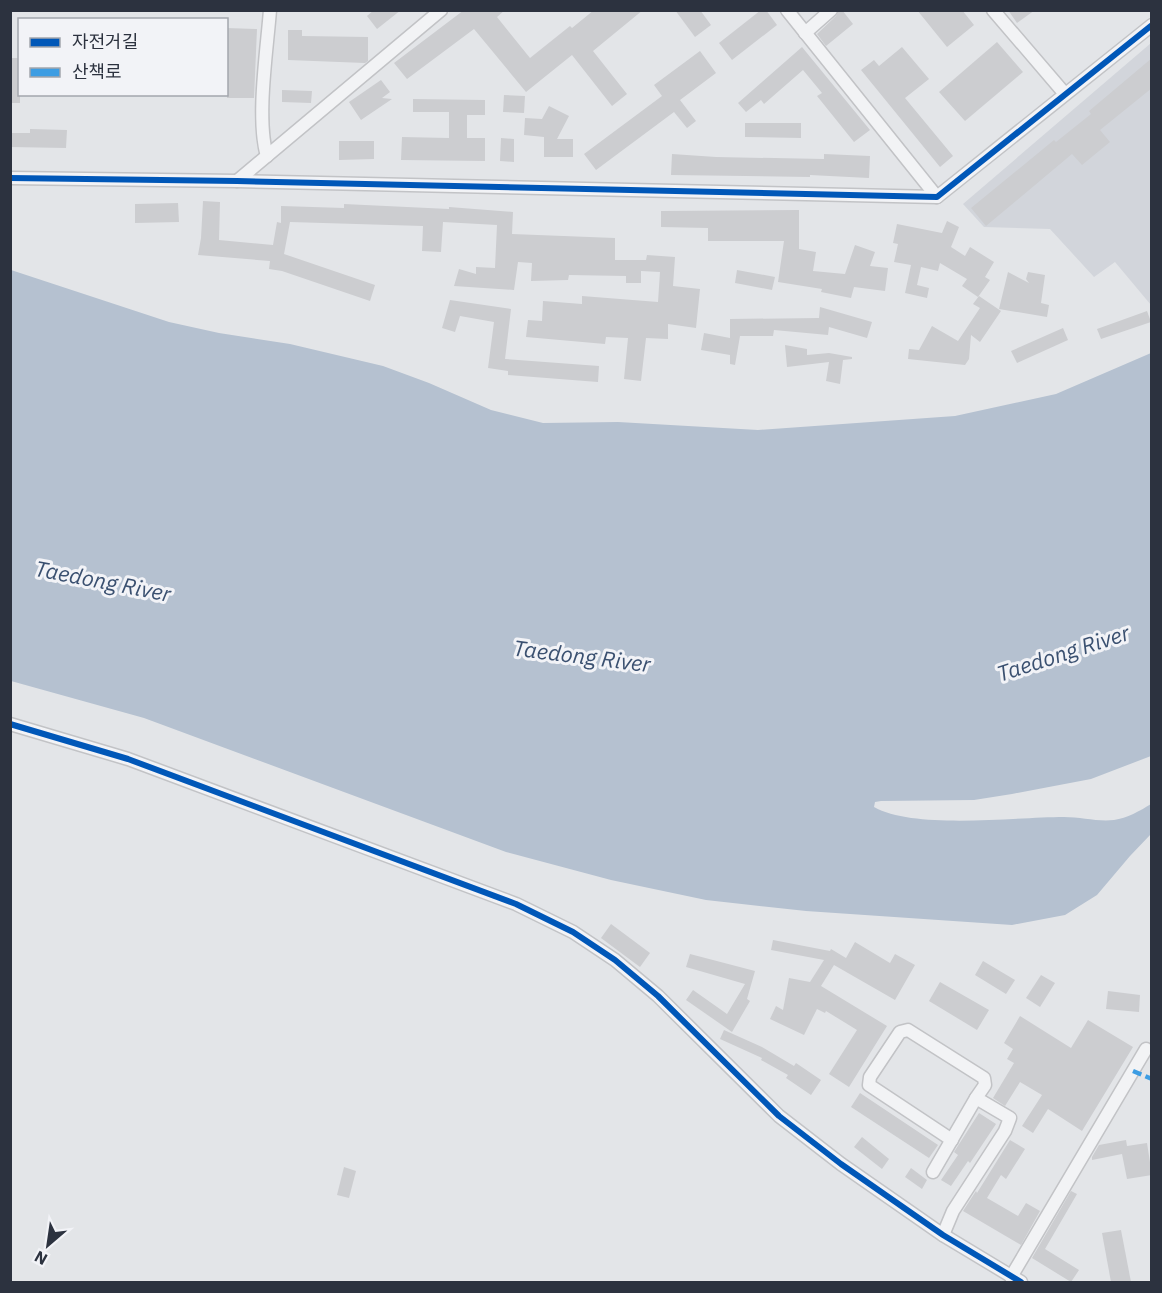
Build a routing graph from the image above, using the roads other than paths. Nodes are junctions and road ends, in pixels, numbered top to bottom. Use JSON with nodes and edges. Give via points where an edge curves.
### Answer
{"nodes":[{"id":1,"x":270,"y":10,"type":"edge"},
{"id":2,"x":441,"y":10,"type":"edge"},
{"id":3,"x":787,"y":10,"type":"edge"},
{"id":4,"x":831,"y":10,"type":"edge"},
{"id":5,"x":993,"y":10,"type":"edge"},
{"id":6,"x":1152,"y":25,"type":"edge"},
{"id":7,"x":805,"y":33,"type":"junction"},
{"id":8,"x":1065,"y":94,"type":"junction"},
{"id":9,"x":267,"y":156,"type":"junction"},
{"id":10,"x":10,"y":178,"type":"edge"},
{"id":11,"x":237,"y":181,"type":"junction"},
{"id":12,"x":937,"y":197,"type":"junction"},
{"id":13,"x":10,"y":724,"type":"edge"},
{"id":14,"x":1146,"y":1049,"type":"dead end"},
{"id":15,"x":976,"y":1098,"type":"junction"},
{"id":16,"x":952,"y":1140,"type":"junction"},
{"id":17,"x":933,"y":1172,"type":"dead end"},
{"id":18,"x":943,"y":1235,"type":"junction"},
{"id":19,"x":1016,"y":1280,"type":"edge"}],
"edges":[{"from":1,"to":9,"type":"street","via":[[263,104]]},
{"from":2,"to":9,"type":"street"},
{"from":3,"to":7,"type":"street"},
{"from":4,"to":7,"type":"street"},
{"from":5,"to":8,"type":"street"},
{"from":6,"to":8,"type":"street"},
{"from":7,"to":12,"type":"street"},
{"from":8,"to":12,"type":"street"},
{"from":9,"to":11,"type":"street"},
{"from":10,"to":11,"type":"street"},
{"from":11,"to":12,"type":"street"},
{"from":13,"to":18,"type":"street","via":[[128,759],[516,904],[555,923],[615,960],[658,996],[779,1116]]},
{"from":14,"to":19,"type":"street","via":[[1089,1142]]},
{"from":15,"to":16,"type":"street"},
{"from":15,"to":16,"type":"street","via":[[985,1085],[984,1078],[908,1030],[900,1032],[870,1077],[869,1085]]},
{"from":15,"to":18,"type":"street","via":[[1010,1118],[953,1211]]},
{"from":16,"to":17,"type":"street"},
{"from":18,"to":19,"type":"street"}]}
